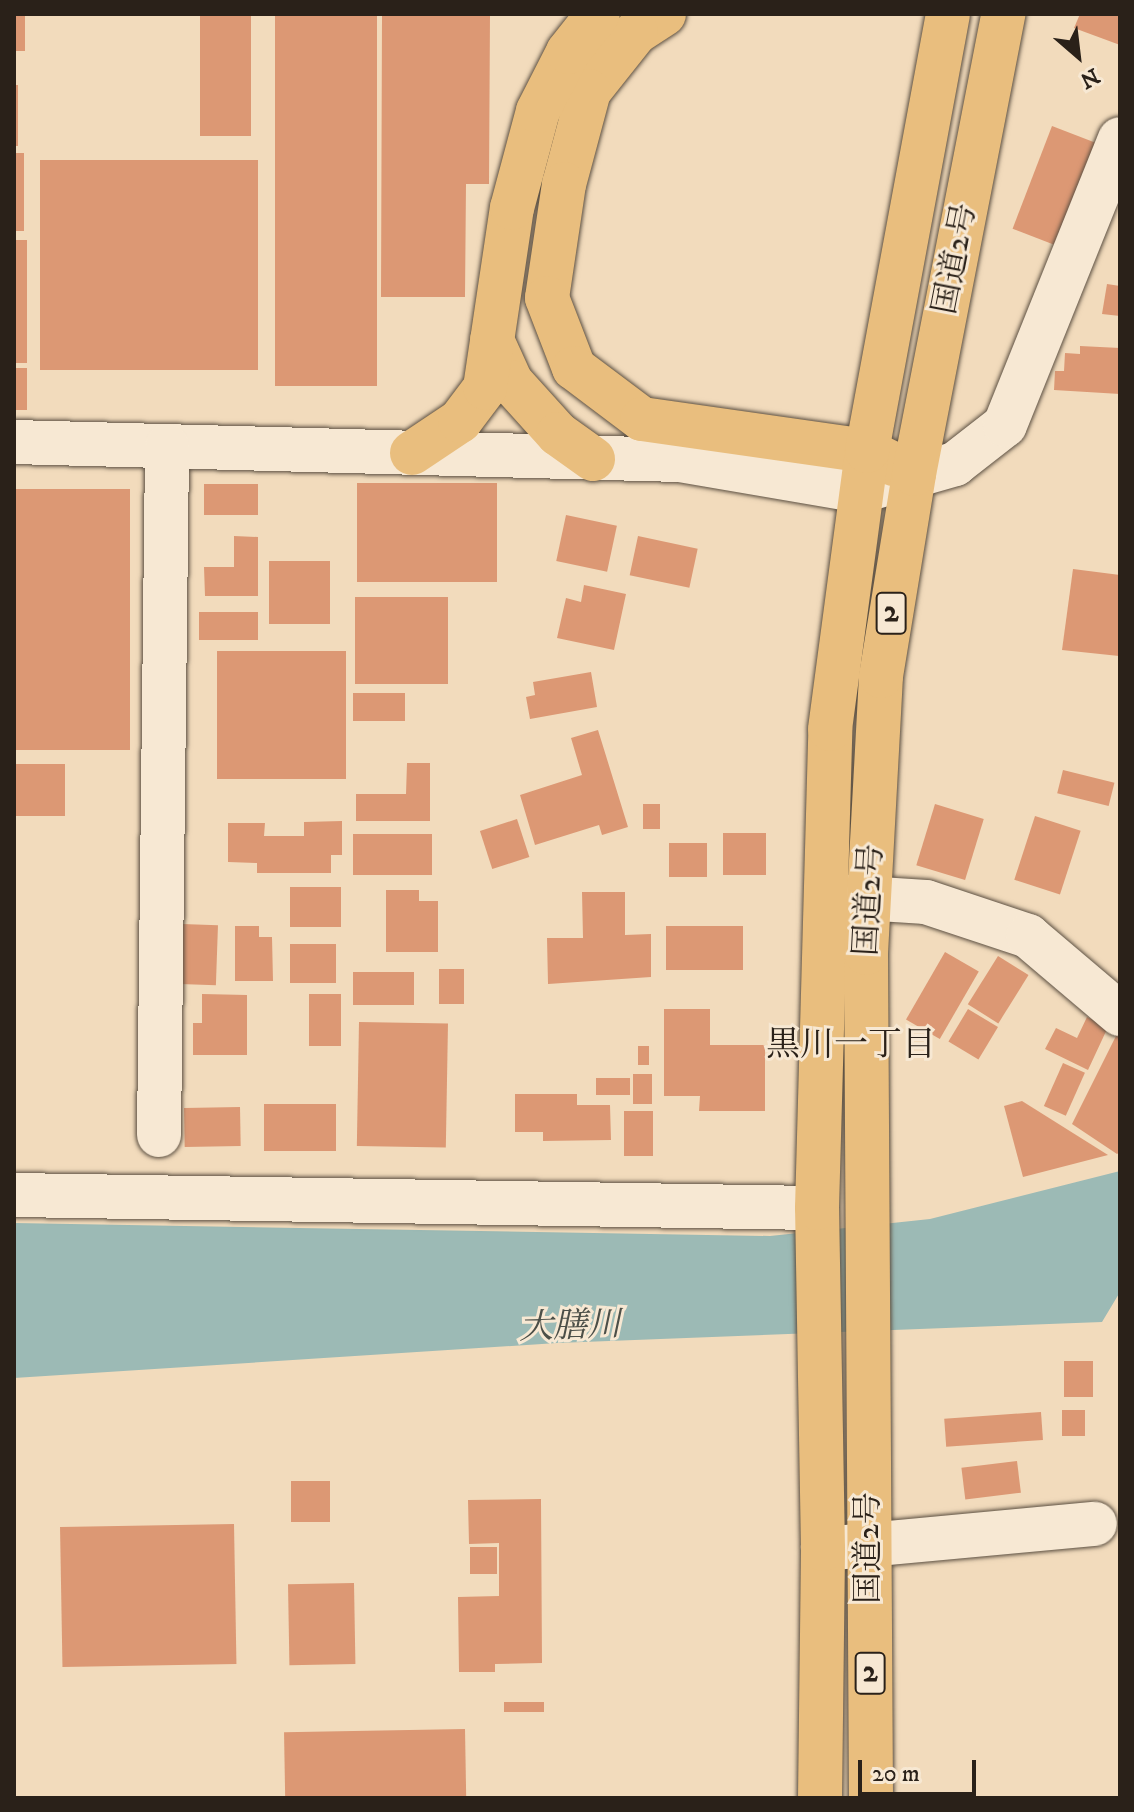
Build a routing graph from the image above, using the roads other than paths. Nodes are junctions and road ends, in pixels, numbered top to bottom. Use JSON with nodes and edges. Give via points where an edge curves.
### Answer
{"nodes":[{"id":1,"x":598,"y":14,"type":"edge"},
{"id":2,"x":664,"y":14,"type":"edge"},
{"id":3,"x":948,"y":14,"type":"edge"},
{"id":4,"x":1003,"y":14,"type":"edge"},
{"id":5,"x":1120,"y":139,"type":"edge"},
{"id":6,"x":492,"y":340,"type":"junction"},
{"id":7,"x":14,"y":442,"type":"edge"},
{"id":8,"x":167,"y":446,"type":"junction"},
{"id":9,"x":412,"y":453,"type":"junction"},
{"id":10,"x":593,"y":459,"type":"junction"},
{"id":11,"x":864,"y":471,"type":"junction"},
{"id":12,"x":914,"y":474,"type":"junction"},
{"id":13,"x":822,"y":896,"type":"junction"},
{"id":14,"x":871,"y":899,"type":"junction"},
{"id":15,"x":1120,"y":1014,"type":"edge"},
{"id":16,"x":159,"y":1135,"type":"dead end"},
{"id":17,"x":14,"y":1195,"type":"edge"},
{"id":18,"x":817,"y":1214,"type":"junction"},
{"id":19,"x":1095,"y":1524,"type":"dead end"},
{"id":20,"x":823,"y":1549,"type":"junction"},
{"id":21,"x":870,"y":1549,"type":"junction"},
{"id":22,"x":820,"y":1798,"type":"edge"},
{"id":23,"x":871,"y":1798,"type":"edge"}],
"edges":[{"from":1,"to":6,"type":"highway","via":[[568,52],[538,111],[512,208]]},
{"from":2,"to":11,"type":"highway","via":[[636,32],[589,91],[564,184],[547,298],[574,368],[642,419]]},
{"from":3,"to":11,"type":"highway","name":"国道2号","number":"2"},
{"from":4,"to":12,"type":"highway","name":"国道2号","number":"2"},
{"from":5,"to":12,"type":"street","via":[[1005,425],[955,464]]},
{"from":6,"to":9,"type":"highway","via":[[485,388],[460,421]]},
{"from":6,"to":10,"type":"highway","via":[[511,382],[558,434]]},
{"from":7,"to":8,"type":"street"},
{"from":8,"to":9,"type":"street"},
{"from":8,"to":16,"type":"street"},
{"from":9,"to":10,"type":"street"},
{"from":10,"to":11,"type":"street"},
{"from":11,"to":12,"type":"highway"},
{"from":11,"to":13,"type":"highway","name":"国道2号","number":"2","via":[[830,729]]},
{"from":12,"to":14,"type":"highway","name":"国道2号","number":"2","via":[[881,676]]},
{"from":13,"to":14,"type":"street"},
{"from":13,"to":18,"type":"highway","name":"国道2号","number":"2"},
{"from":14,"to":15,"type":"street","via":[[926,902],[1028,936]]},
{"from":14,"to":21,"type":"highway","name":"国道2号","number":"2","via":[[866,953]]},
{"from":17,"to":18,"type":"street"},
{"from":18,"to":20,"type":"highway","name":"国道2号","number":"2"},
{"from":19,"to":21,"type":"street"},
{"from":20,"to":21,"type":"street"},
{"from":20,"to":22,"type":"highway","name":"国道2号","number":"2"},
{"from":21,"to":23,"type":"highway","name":"国道2号","number":"2"}]}
